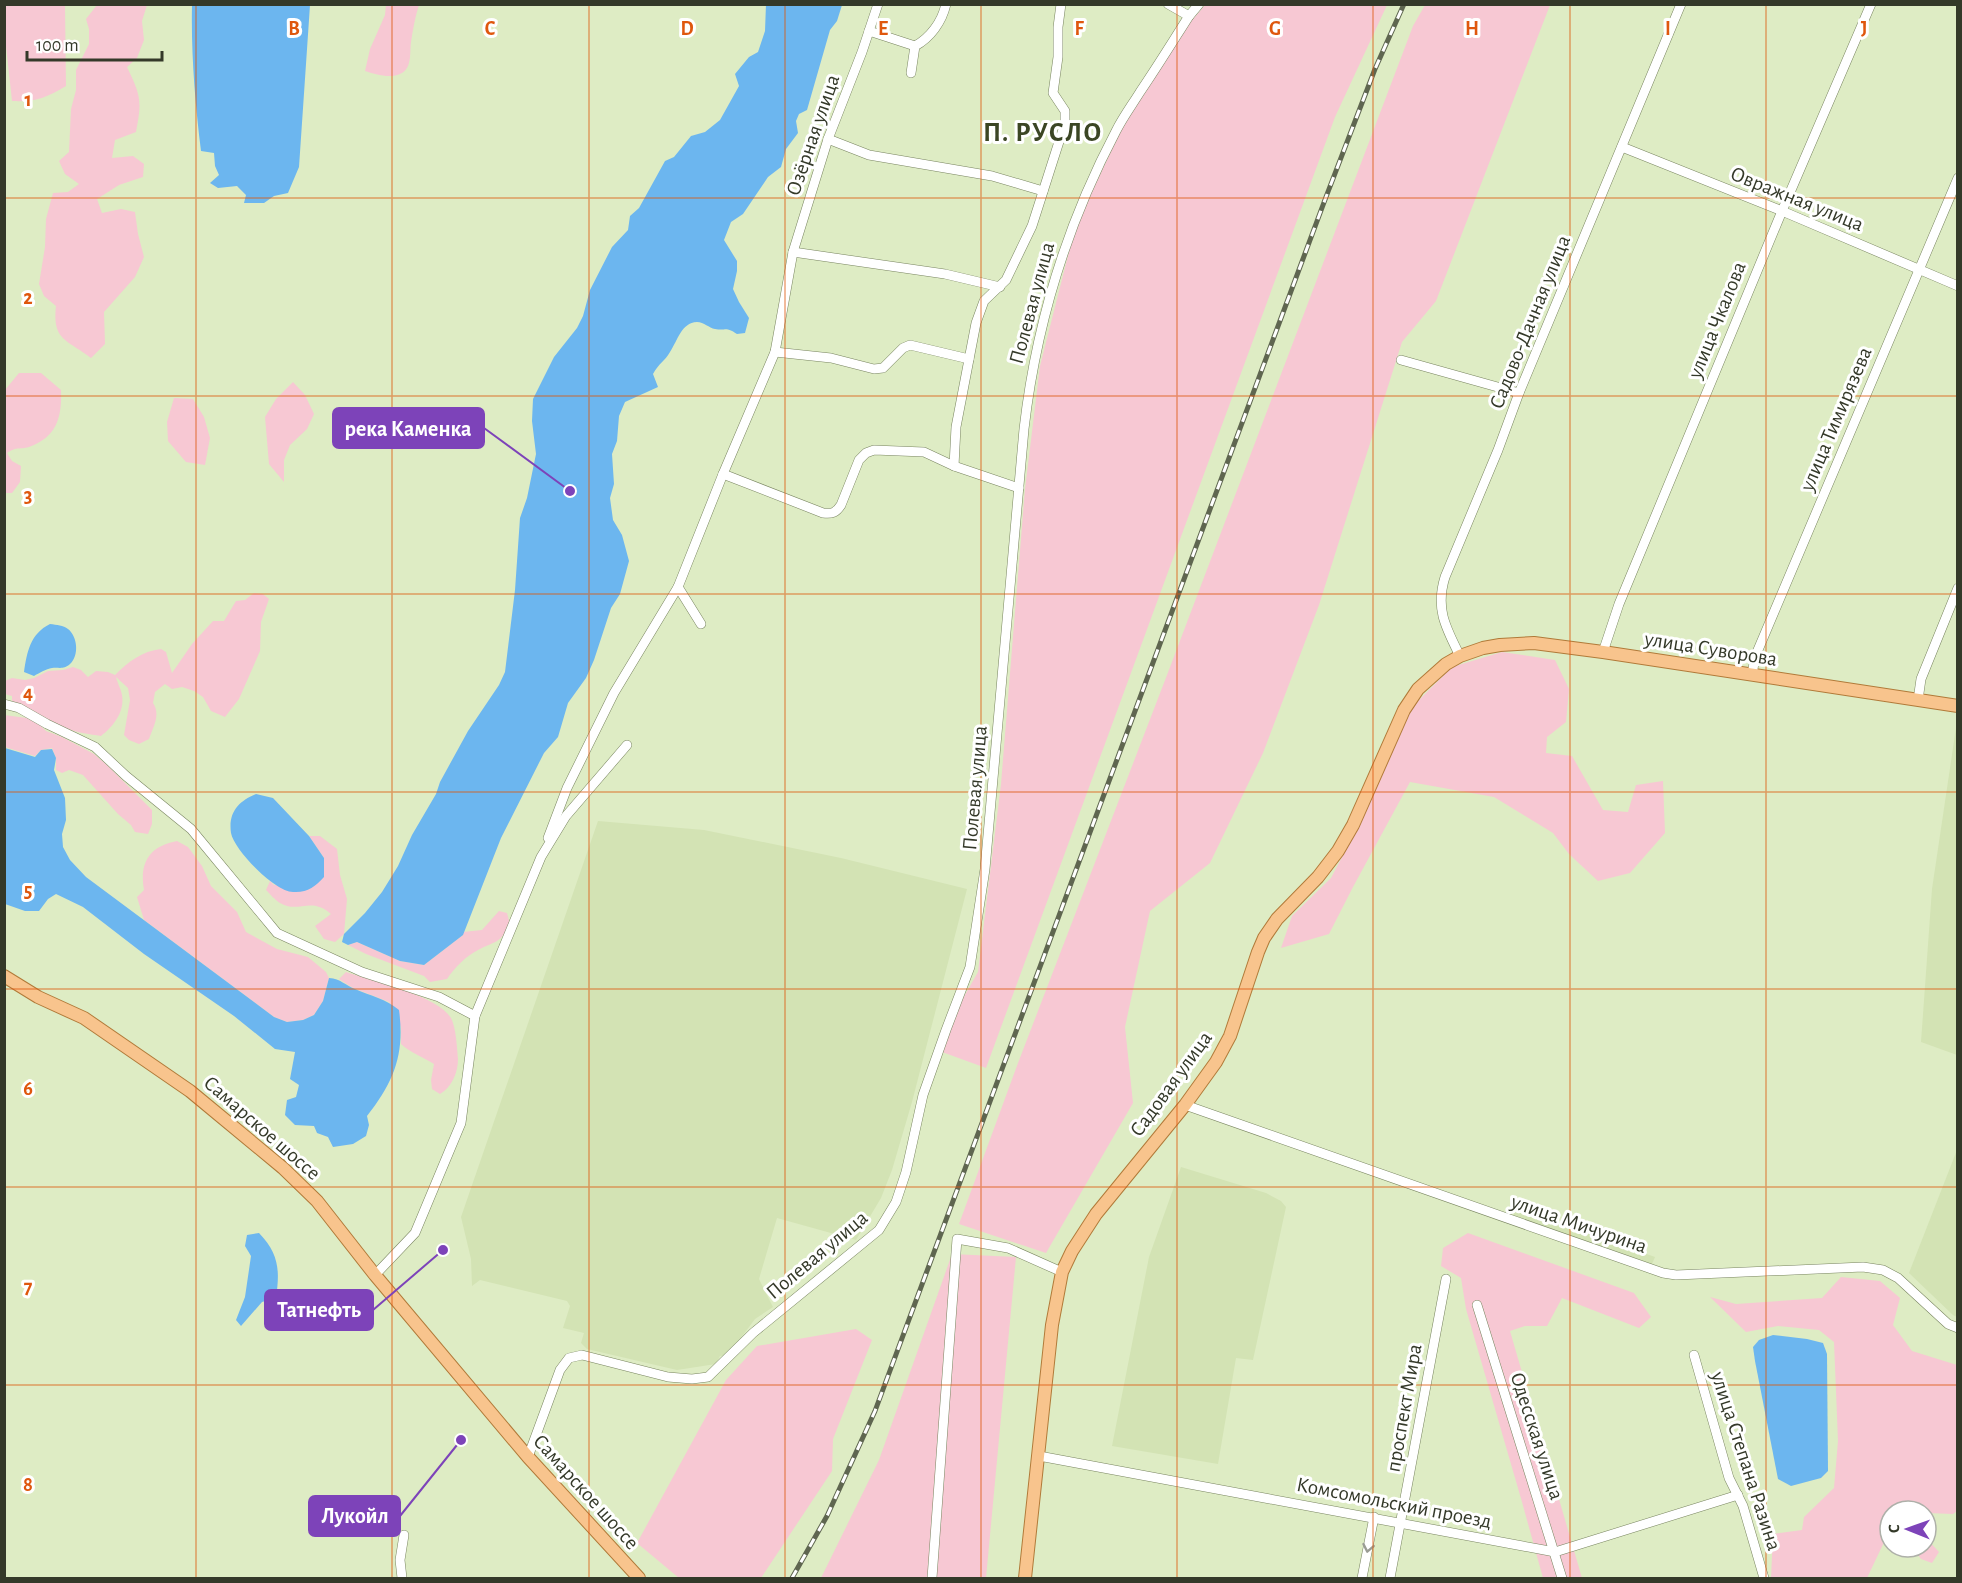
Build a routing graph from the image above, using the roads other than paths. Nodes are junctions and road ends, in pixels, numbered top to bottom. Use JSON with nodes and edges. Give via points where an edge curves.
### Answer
{"nodes":[{"id":1,"x":878,"y":4,"type":"edge"},
{"id":2,"x":946,"y":4,"type":"edge"},
{"id":3,"x":1061,"y":4,"type":"edge"},
{"id":4,"x":1168,"y":4,"type":"edge"},
{"id":5,"x":1199,"y":4,"type":"edge"},
{"id":6,"x":1681,"y":4,"type":"edge"},
{"id":7,"x":1871,"y":4,"type":"edge"},
{"id":8,"x":1189,"y":16,"type":"junction"},
{"id":9,"x":869,"y":31,"type":"junction"},
{"id":10,"x":915,"y":46,"type":"junction"},
{"id":11,"x":911,"y":73,"type":"dead end"},
{"id":12,"x":828,"y":139,"type":"junction"},
{"id":13,"x":1622,"y":147,"type":"junction"},
{"id":14,"x":1958,"y":178,"type":"edge"},
{"id":15,"x":1043,"y":191,"type":"junction"},
{"id":16,"x":1782,"y":211,"type":"junction"},
{"id":17,"x":793,"y":252,"type":"junction"},
{"id":18,"x":1919,"y":269,"type":"junction"},
{"id":19,"x":1958,"y":286,"type":"edge"},
{"id":20,"x":1000,"y":287,"type":"junction"},
{"id":21,"x":775,"y":352,"type":"junction"},
{"id":22,"x":969,"y":360,"type":"junction"},
{"id":23,"x":1401,"y":360,"type":"dead end"},
{"id":24,"x":1519,"y":393,"type":"junction"},
{"id":25,"x":954,"y":466,"type":"junction"},
{"id":26,"x":723,"y":474,"type":"junction"},
{"id":27,"x":1019,"y":488,"type":"junction"},
{"id":28,"x":678,"y":587,"type":"junction"},
{"id":29,"x":1958,"y":588,"type":"edge"},
{"id":30,"x":701,"y":624,"type":"dead end"},
{"id":31,"x":1604,"y":652,"type":"junction"},
{"id":32,"x":1460,"y":656,"type":"junction"},
{"id":33,"x":1752,"y":675,"type":"junction"},
{"id":34,"x":1918,"y":700,"type":"junction"},
{"id":35,"x":4,"y":704,"type":"edge"},
{"id":36,"x":1958,"y":706,"type":"edge"},
{"id":37,"x":627,"y":745,"type":"dead end"},
{"id":38,"x":541,"y":857,"type":"junction"},
{"id":39,"x":4,"y":976,"type":"edge"},
{"id":40,"x":475,"y":1016,"type":"junction"},
{"id":41,"x":1185,"y":1105,"type":"junction"},
{"id":42,"x":1062,"y":1272,"type":"junction"},
{"id":43,"x":375,"y":1275,"type":"junction"},
{"id":44,"x":1446,"y":1279,"type":"dead end"},
{"id":45,"x":1477,"y":1305,"type":"dead end"},
{"id":46,"x":1958,"y":1328,"type":"edge"},
{"id":47,"x":1694,"y":1355,"type":"dead end"},
{"id":48,"x":1039,"y":1456,"type":"junction"},
{"id":49,"x":528,"y":1457,"type":"junction"},
{"id":50,"x":1738,"y":1495,"type":"junction"},
{"id":51,"x":1374,"y":1517,"type":"junction"},
{"id":52,"x":1401,"y":1522,"type":"junction"},
{"id":53,"x":404,"y":1535,"type":"dead end"},
{"id":54,"x":1555,"y":1552,"type":"junction"},
{"id":55,"x":402,"y":1578,"type":"edge"},
{"id":56,"x":639,"y":1578,"type":"edge"},
{"id":57,"x":932,"y":1578,"type":"edge"},
{"id":58,"x":1025,"y":1578,"type":"edge"},
{"id":59,"x":1362,"y":1578,"type":"edge"},
{"id":60,"x":1390,"y":1578,"type":"edge"},
{"id":61,"x":1562,"y":1578,"type":"edge"},
{"id":62,"x":1764,"y":1578,"type":"edge"}],
"edges":[{"from":1,"to":9,"type":"street","name":"Озёрная улица"},
{"from":2,"to":10,"type":"street","via":[[927,40]]},
{"from":3,"to":15,"type":"street","name":"Полевая улица","via":[[1053,93],[1065,111],[1065,123]]},
{"from":4,"to":8,"type":"street"},
{"from":5,"to":8,"type":"street","name":"Полевая улица"},
{"from":6,"to":13,"type":"street","name":"Садово-Дачная улица"},
{"from":7,"to":16,"type":"street","name":"улица Чкалова"},
{"from":8,"to":27,"type":"street","name":"Полевая улица","via":[[1116,130],[1065,244],[1029,384]]},
{"from":9,"to":10,"type":"street"},
{"from":9,"to":12,"type":"street","name":"Озёрная улица"},
{"from":10,"to":11,"type":"street"},
{"from":12,"to":15,"type":"street","via":[[869,155],[992,176]]},
{"from":12,"to":17,"type":"street","name":"Озёрная улица"},
{"from":13,"to":16,"type":"street","name":"Овражная улица"},
{"from":13,"to":24,"type":"street","name":"Садово-Дачная улица"},
{"from":14,"to":18,"type":"street","name":"улица Тимирязева"},
{"from":15,"to":20,"type":"street","name":"Полевая улица","via":[[1032,226]]},
{"from":16,"to":18,"type":"street","name":"Овражная улица"},
{"from":16,"to":31,"type":"street","name":"улица Чкалова","via":[[1619,604]]},
{"from":17,"to":20,"type":"street","via":[[945,274]]},
{"from":17,"to":21,"type":"street","name":"Озёрная улица"},
{"from":18,"to":19,"type":"street","name":"Овражная улица"},
{"from":18,"to":33,"type":"street","name":"улица Тимирязева","via":[[1755,657]]},
{"from":20,"to":22,"type":"street","name":"Полевая улица","via":[[984,301]]},
{"from":21,"to":22,"type":"street","via":[[831,358],[874,369],[883,368],[910,345]]},
{"from":21,"to":26,"type":"street","name":"Озёрная улица"},
{"from":22,"to":25,"type":"street","name":"Полевая улица","via":[[956,426]]},
{"from":23,"to":24,"type":"street"},
{"from":24,"to":32,"type":"street","name":"Садово-Дачная улица","via":[[1442,586],[1442,619]]},
{"from":25,"to":26,"type":"street","via":[[924,452],[866,453],[859,460],[837,512],[830,514]]},
{"from":25,"to":27,"type":"street"},
{"from":26,"to":28,"type":"street","name":"Озёрная улица"},
{"from":27,"to":49,"type":"street","name":"Полевая улица","via":[[986,869],[970,967],[923,1095],[896,1202],[879,1230],[753,1333],[708,1377],[668,1377],[582,1356],[568,1358]]},
{"from":28,"to":30,"type":"street"},
{"from":28,"to":38,"type":"street","name":"Озёрная улица","via":[[614,693],[567,788]]},
{"from":29,"to":34,"type":"street","via":[[1921,679]]},
{"from":31,"to":32,"type":"main road","name":"улица Суворова","via":[[1516,643]]},
{"from":31,"to":33,"type":"main road","name":"улица Суворова"},
{"from":32,"to":41,"type":"main road","name":"Садовая улица","via":[[1430,677],[1404,710],[1338,851],[1264,938],[1230,1036]]},
{"from":33,"to":34,"type":"main road","name":"улица Суворова"},
{"from":34,"to":36,"type":"main road","name":"улица Суворова"},
{"from":35,"to":40,"type":"street","via":[[95,747],[191,829],[277,933],[362,972],[439,998]]},
{"from":37,"to":38,"type":"street","via":[[566,816]]},
{"from":38,"to":40,"type":"street"},
{"from":39,"to":43,"type":"main road","name":"Самарское шоссе","via":[[84,1018],[190,1091],[283,1168],[317,1202]]},
{"from":40,"to":43,"type":"street","via":[[461,1123],[415,1233]]},
{"from":41,"to":42,"type":"main road","name":"Садовая улица","via":[[1096,1214]]},
{"from":41,"to":46,"type":"street","name":"улица Мичурина","via":[[1663,1273],[1863,1267],[1882,1270],[1898,1278],[1948,1324]]},
{"from":42,"to":48,"type":"main road","name":"Садовая улица","via":[[1052,1325]]},
{"from":42,"to":57,"type":"street","via":[[1008,1248],[957,1239]]},
{"from":43,"to":49,"type":"main road","name":"Самарское шоссе"},
{"from":44,"to":52,"type":"street","name":"проспект Мира"},
{"from":45,"to":54,"type":"street","name":"Одесская улица"},
{"from":47,"to":50,"type":"street","name":"улица Степана Разина"},
{"from":48,"to":51,"type":"street","name":"Комсомольский проезд"},
{"from":48,"to":58,"type":"main road","name":"Садовая улица"},
{"from":49,"to":56,"type":"main road","name":"Самарское шоссе"},
{"from":50,"to":54,"type":"street","name":"Комсомольский проезд"},
{"from":50,"to":62,"type":"street","name":"улица Степана Разина"},
{"from":51,"to":52,"type":"street","name":"Комсомольский проезд"},
{"from":51,"to":59,"type":"street","one_way":true},
{"from":52,"to":54,"type":"street","name":"Комсомольский проезд"},
{"from":52,"to":60,"type":"street","name":"проспект Мира"},
{"from":53,"to":55,"type":"street"},
{"from":54,"to":61,"type":"street","name":"Одесская улица"}]}
